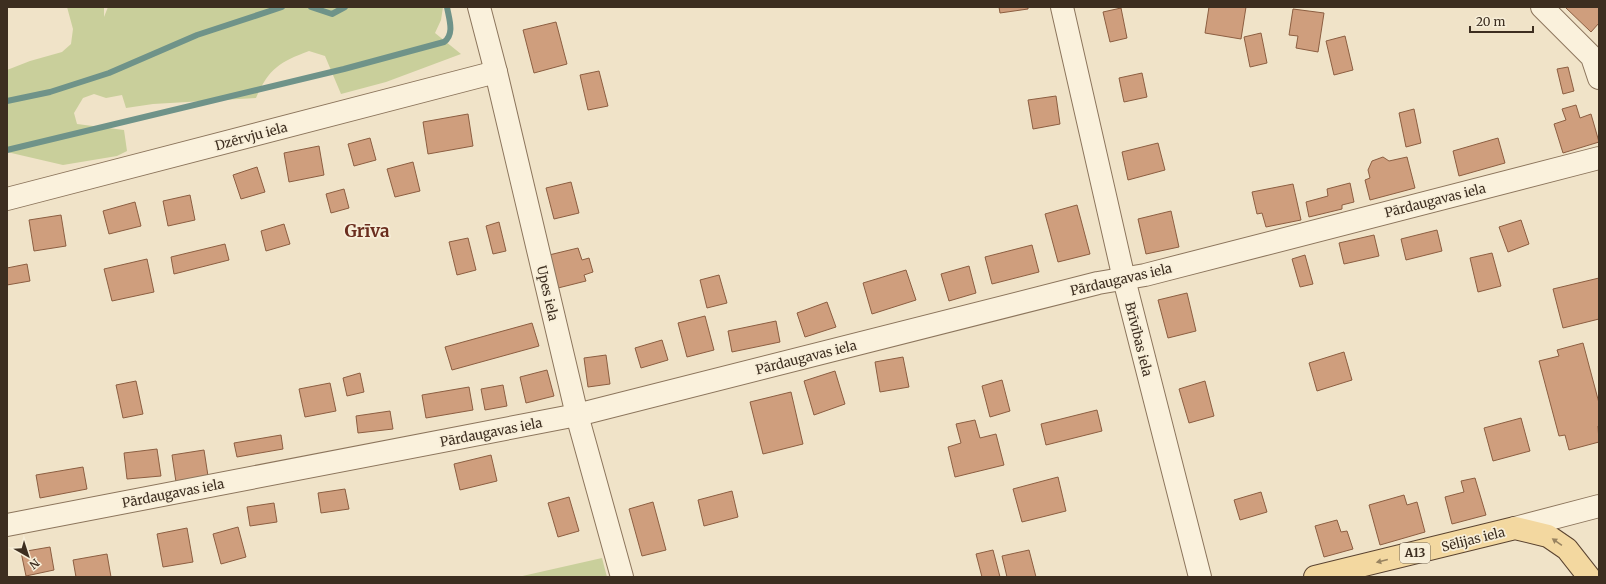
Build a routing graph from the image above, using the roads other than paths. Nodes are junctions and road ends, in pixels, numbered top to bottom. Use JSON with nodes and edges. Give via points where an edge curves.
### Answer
{"nodes":[{"id":1,"x":479,"y":7,"type":"edge"},
{"id":2,"x":1062,"y":7,"type":"edge"},
{"id":3,"x":1542,"y":7,"type":"edge"},
{"id":4,"x":1596,"y":53,"type":"edge"},
{"id":5,"x":496,"y":72,"type":"junction"},
{"id":6,"x":1599,"y":78,"type":"edge"},
{"id":7,"x":1599,"y":158,"type":"edge"},
{"id":8,"x":7,"y":199,"type":"edge"},
{"id":9,"x":1124,"y":279,"type":"junction"},
{"id":10,"x":577,"y":415,"type":"junction"},
{"id":11,"x":1599,"y":506,"type":"edge"},
{"id":12,"x":7,"y":525,"type":"edge"},
{"id":13,"x":1515,"y":528,"type":"junction"},
{"id":14,"x":1585,"y":575,"type":"edge"},
{"id":15,"x":622,"y":577,"type":"edge"},
{"id":16,"x":1200,"y":577,"type":"edge"},
{"id":17,"x":1315,"y":577,"type":"edge"}],
"edges":[{"from":1,"to":5,"type":"street","name":"Upes iela"},
{"from":2,"to":9,"type":"street","name":"Brīvības iela"},
{"from":3,"to":4,"type":"street"},
{"from":4,"to":6,"type":"street"},
{"from":5,"to":8,"type":"street","name":"Dzērvju iela"},
{"from":5,"to":10,"type":"street","name":"Upes iela"},
{"from":7,"to":9,"type":"street","name":"Pārdaugavas iela"},
{"from":9,"to":10,"type":"street","name":"Pārdaugavas iela","via":[[1091,285]]},
{"from":9,"to":16,"type":"street","name":"Brīvības iela"},
{"from":10,"to":12,"type":"street","name":"Pārdaugavas iela"},
{"from":10,"to":15,"type":"street","name":"Upes iela"},
{"from":11,"to":13,"type":"street","name":"Sēlijas iela"},
{"from":14,"to":13,"type":"main road","name":"Sēlijas iela","number":"A13","one_way":true,"via":[[1567,549],[1548,536]]},
{"from":13,"to":17,"type":"main road","name":"Sēlijas iela","number":"A13","one_way":true}]}
